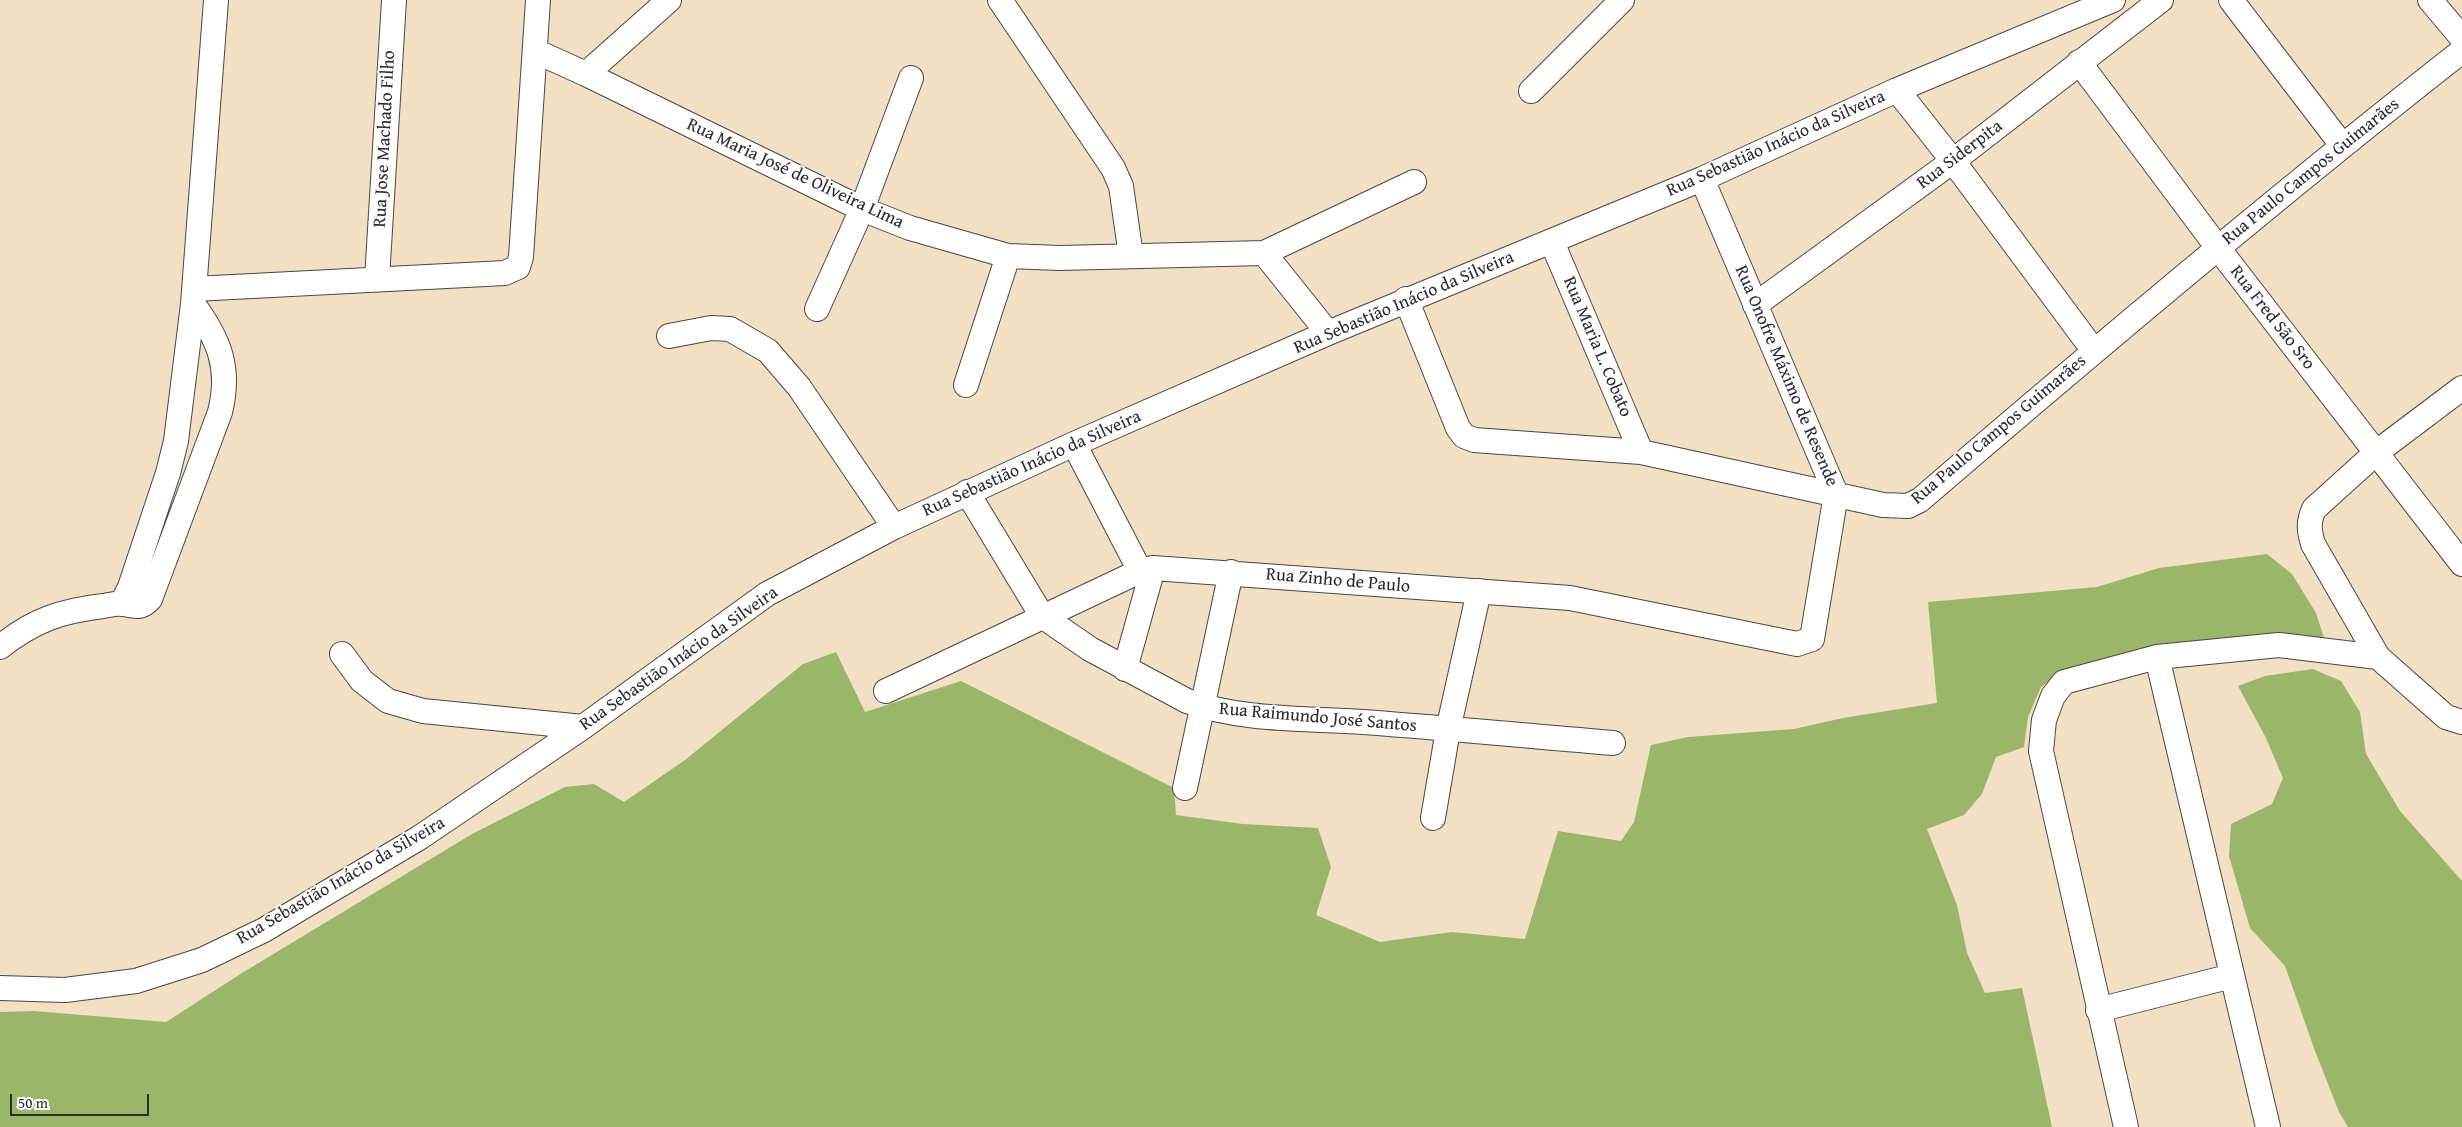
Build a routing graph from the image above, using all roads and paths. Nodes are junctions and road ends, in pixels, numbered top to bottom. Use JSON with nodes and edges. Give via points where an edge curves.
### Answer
{"nodes":[{"id":1,"x":216,"y":0,"type":"edge"},
{"id":2,"x":394,"y":0,"type":"edge"},
{"id":3,"x":538,"y":0,"type":"edge"},
{"id":4,"x":669,"y":0,"type":"edge"},
{"id":5,"x":1000,"y":0,"type":"edge"},
{"id":6,"x":1622,"y":0,"type":"edge"},
{"id":7,"x":2112,"y":0,"type":"edge"},
{"id":8,"x":2161,"y":0,"type":"edge"},
{"id":9,"x":2231,"y":0,"type":"edge"},
{"id":10,"x":2430,"y":0,"type":"edge"},
{"id":11,"x":2462,"y":38,"type":"edge"},
{"id":12,"x":535,"y":51,"type":"junction"},
{"id":13,"x":2462,"y":51,"type":"edge"},
{"id":14,"x":2079,"y":62,"type":"junction"},
{"id":15,"x":586,"y":74,"type":"junction"},
{"id":16,"x":911,"y":78,"type":"dead end"},
{"id":17,"x":1897,"y":90,"type":"junction"},
{"id":18,"x":1531,"y":91,"type":"dead end"},
{"id":19,"x":2342,"y":145,"type":"junction"},
{"id":20,"x":1953,"y":161,"type":"junction"},
{"id":21,"x":1702,"y":179,"type":"junction"},
{"id":22,"x":1414,"y":182,"type":"dead end"},
{"id":23,"x":862,"y":209,"type":"junction"},
{"id":24,"x":1552,"y":242,"type":"junction"},
{"id":25,"x":2218,"y":248,"type":"junction"},
{"id":26,"x":1264,"y":253,"type":"junction"},
{"id":27,"x":1008,"y":256,"type":"junction"},
{"id":28,"x":1131,"y":256,"type":"junction"},
{"id":29,"x":377,"y":279,"type":"junction"},
{"id":30,"x":193,"y":296,"type":"junction"},
{"id":31,"x":1406,"y":299,"type":"junction"},
{"id":32,"x":1755,"y":305,"type":"junction"},
{"id":33,"x":817,"y":309,"type":"dead end"},
{"id":34,"x":1328,"y":333,"type":"junction"},
{"id":35,"x":669,"y":336,"type":"dead end"},
{"id":36,"x":2094,"y":351,"type":"junction"},
{"id":37,"x":966,"y":385,"type":"dead end"},
{"id":38,"x":2462,"y":388,"type":"edge"},
{"id":39,"x":1074,"y":444,"type":"junction"},
{"id":40,"x":1641,"y":452,"type":"junction"},
{"id":41,"x":2377,"y":452,"type":"junction"},
{"id":42,"x":967,"y":492,"type":"junction"},
{"id":43,"x":1836,"y":494,"type":"junction"},
{"id":44,"x":894,"y":526,"type":"junction"},
{"id":45,"x":2462,"y":564,"type":"edge"},
{"id":46,"x":1146,"y":569,"type":"junction"},
{"id":47,"x":1231,"y":572,"type":"junction"},
{"id":48,"x":1479,"y":591,"type":"junction"},
{"id":49,"x":122,"y":604,"type":"junction"},
{"id":50,"x":1042,"y":616,"type":"junction"},
{"id":51,"x":1812,"y":639,"type":"joint"},
{"id":52,"x":0,"y":647,"type":"edge"},
{"id":53,"x":342,"y":654,"type":"dead end"},
{"id":54,"x":2156,"y":657,"type":"junction"},
{"id":55,"x":2378,"y":658,"type":"junction"},
{"id":56,"x":1125,"y":669,"type":"junction"},
{"id":57,"x":886,"y":691,"type":"dead end"},
{"id":58,"x":1202,"y":707,"type":"junction"},
{"id":59,"x":2462,"y":722,"type":"edge"},
{"id":60,"x":583,"y":727,"type":"junction"},
{"id":61,"x":1448,"y":730,"type":"junction"},
{"id":62,"x":1613,"y":743,"type":"dead end"},
{"id":63,"x":1185,"y":788,"type":"dead end"},
{"id":64,"x":1433,"y":818,"type":"dead end"},
{"id":65,"x":2232,"y":976,"type":"junction"},
{"id":66,"x":2,"y":984,"type":"edge"},
{"id":67,"x":2098,"y":1010,"type":"junction"},
{"id":68,"x":2126,"y":1127,"type":"edge"},
{"id":69,"x":2268,"y":1127,"type":"edge"}],
"edges":[{"from":1,"to":30,"type":"street"},
{"from":2,"to":29,"type":"street","name":"Rua Jose Machado Filho"},
{"from":3,"to":12,"type":"street"},
{"from":4,"to":15,"type":"street"},
{"from":5,"to":28,"type":"street","via":[[1113,168],[1121,186]]},
{"from":6,"to":18,"type":"street"},
{"from":7,"to":17,"type":"street","name":"Rua Sebastião Inácio da Silveira"},
{"from":8,"to":14,"type":"street","name":"Rua Siderpita"},
{"from":9,"to":19,"type":"street"},
{"from":10,"to":11,"type":"street"},
{"from":12,"to":15,"type":"street","name":"Rua Maria José de Oliveira Lima"},
{"from":12,"to":29,"type":"street","via":[[518,267],[505,273]]},
{"from":13,"to":19,"type":"street","name":"Rua Paulo Campos Guimarães"},
{"from":14,"to":20,"type":"street","name":"Rua Siderpita"},
{"from":14,"to":25,"type":"street","name":"Rua Fred São Sro"},
{"from":15,"to":23,"type":"street","name":"Rua Maria José de Oliveira Lima"},
{"from":16,"to":23,"type":"street"},
{"from":17,"to":20,"type":"street"},
{"from":17,"to":21,"type":"street","name":"Rua Sebastião Inácio da Silveira"},
{"from":19,"to":25,"type":"street","name":"Rua Paulo Campos Guimarães"},
{"from":20,"to":32,"type":"street","name":"Rua Siderpita"},
{"from":20,"to":36,"type":"street"},
{"from":21,"to":24,"type":"street","name":"Rua Sebastião Inácio da Silveira"},
{"from":21,"to":32,"type":"street","name":"Rua Onofre Máximo de Resende"},
{"from":22,"to":26,"type":"street"},
{"from":23,"to":27,"type":"street","name":"Rua Maria José de Oliveira Lima","via":[[910,228]]},
{"from":23,"to":33,"type":"street"},
{"from":24,"to":31,"type":"street","name":"Rua Sebastião Inácio da Silveira"},
{"from":24,"to":40,"type":"street","name":"Rua Maria L. Cobato"},
{"from":25,"to":36,"type":"street","name":"Rua Paulo Campos Guimarães"},
{"from":25,"to":41,"type":"street","name":"Rua Fred São Sro"},
{"from":26,"to":28,"type":"street","name":"Rua Maria José de Oliveira Lima"},
{"from":26,"to":34,"type":"street"},
{"from":27,"to":28,"type":"street","name":"Rua Maria José de Oliveira Lima"},
{"from":27,"to":37,"type":"street"},
{"from":29,"to":30,"type":"street"},
{"from":30,"to":49,"type":"street","via":[[176,441]]},
{"from":30,"to":49,"type":"street","via":[[219,347],[224,364],[225,392],[150,599],[138,607]]},
{"from":31,"to":34,"type":"street","name":"Rua Sebastião Inácio da Silveira"},
{"from":31,"to":40,"type":"street","name":"Rua Paulo Campos Guimarães","via":[[1464,436],[1474,440]]},
{"from":32,"to":43,"type":"street","name":"Rua Onofre Máximo de Resende"},
{"from":34,"to":39,"type":"street","name":"Rua Sebastião Inácio da Silveira"},
{"from":35,"to":44,"type":"street","via":[[711,328],[730,329],[768,351],[798,387]]},
{"from":36,"to":43,"type":"street","name":"Rua Paulo Campos Guimarães","via":[[1920,500],[1898,508]]},
{"from":38,"to":41,"type":"street"},
{"from":39,"to":42,"type":"street","name":"Rua Sebastião Inácio da Silveira"},
{"from":39,"to":46,"type":"street"},
{"from":40,"to":43,"type":"street","name":"Rua Paulo Campos Guimarães"},
{"from":41,"to":45,"type":"street","name":"Rua Fred São Sro"},
{"from":41,"to":55,"type":"street","via":[[2314,509],[2309,518],[2309,530],[2313,544]]},
{"from":42,"to":44,"type":"street","name":"Rua Sebastião Inácio da Silveira"},
{"from":42,"to":50,"type":"street","name":"Rua Raimundo José Santos"},
{"from":43,"to":51,"type":"street","name":"Rua Onofre Máximo de Resende"},
{"from":44,"to":60,"type":"street","name":"Rua Sebastião Inácio da Silveira","via":[[766,594]]},
{"from":46,"to":47,"type":"street","name":"Rua Zinho de Paulo"},
{"from":46,"to":50,"type":"street","name":"Rua Zinho de Paulo"},
{"from":46,"to":56,"type":"street"},
{"from":47,"to":48,"type":"street","name":"Rua Zinho de Paulo"},
{"from":47,"to":58,"type":"street"},
{"from":48,"to":51,"type":"street","name":"Rua Zinho de Paulo","via":[[1570,598],[1797,644]]},
{"from":48,"to":61,"type":"street"},
{"from":49,"to":52,"type":"street","via":[[72,610],[24,628]]},
{"from":50,"to":56,"type":"street","name":"Rua Raimundo José Santos"},
{"from":50,"to":57,"type":"street","name":"Rua Zinho de Paulo"},
{"from":53,"to":60,"type":"street","via":[[362,681],[388,701],[423,711]]},
{"from":54,"to":55,"type":"street","via":[[2279,645]]},
{"from":54,"to":65,"type":"street"},
{"from":54,"to":67,"type":"street","via":[[2064,682],[2052,696],[2044,720],[2041,751]]},
{"from":55,"to":59,"type":"street","via":[[2446,717]]},
{"from":56,"to":58,"type":"street","name":"Rua Raimundo José Santos"},
{"from":58,"to":61,"type":"street","name":"Rua Raimundo José Santos","via":[[1246,715]]},
{"from":58,"to":63,"type":"street"},
{"from":60,"to":66,"type":"street","name":"Rua Sebastião Inácio da Silveira","via":[[419,838],[264,930],[202,960],[136,981],[65,990]]},
{"from":61,"to":62,"type":"street","name":"Rua Raimundo José Santos"},
{"from":61,"to":64,"type":"street"},
{"from":65,"to":67,"type":"street"},
{"from":65,"to":69,"type":"street"},
{"from":67,"to":68,"type":"street"}]}
